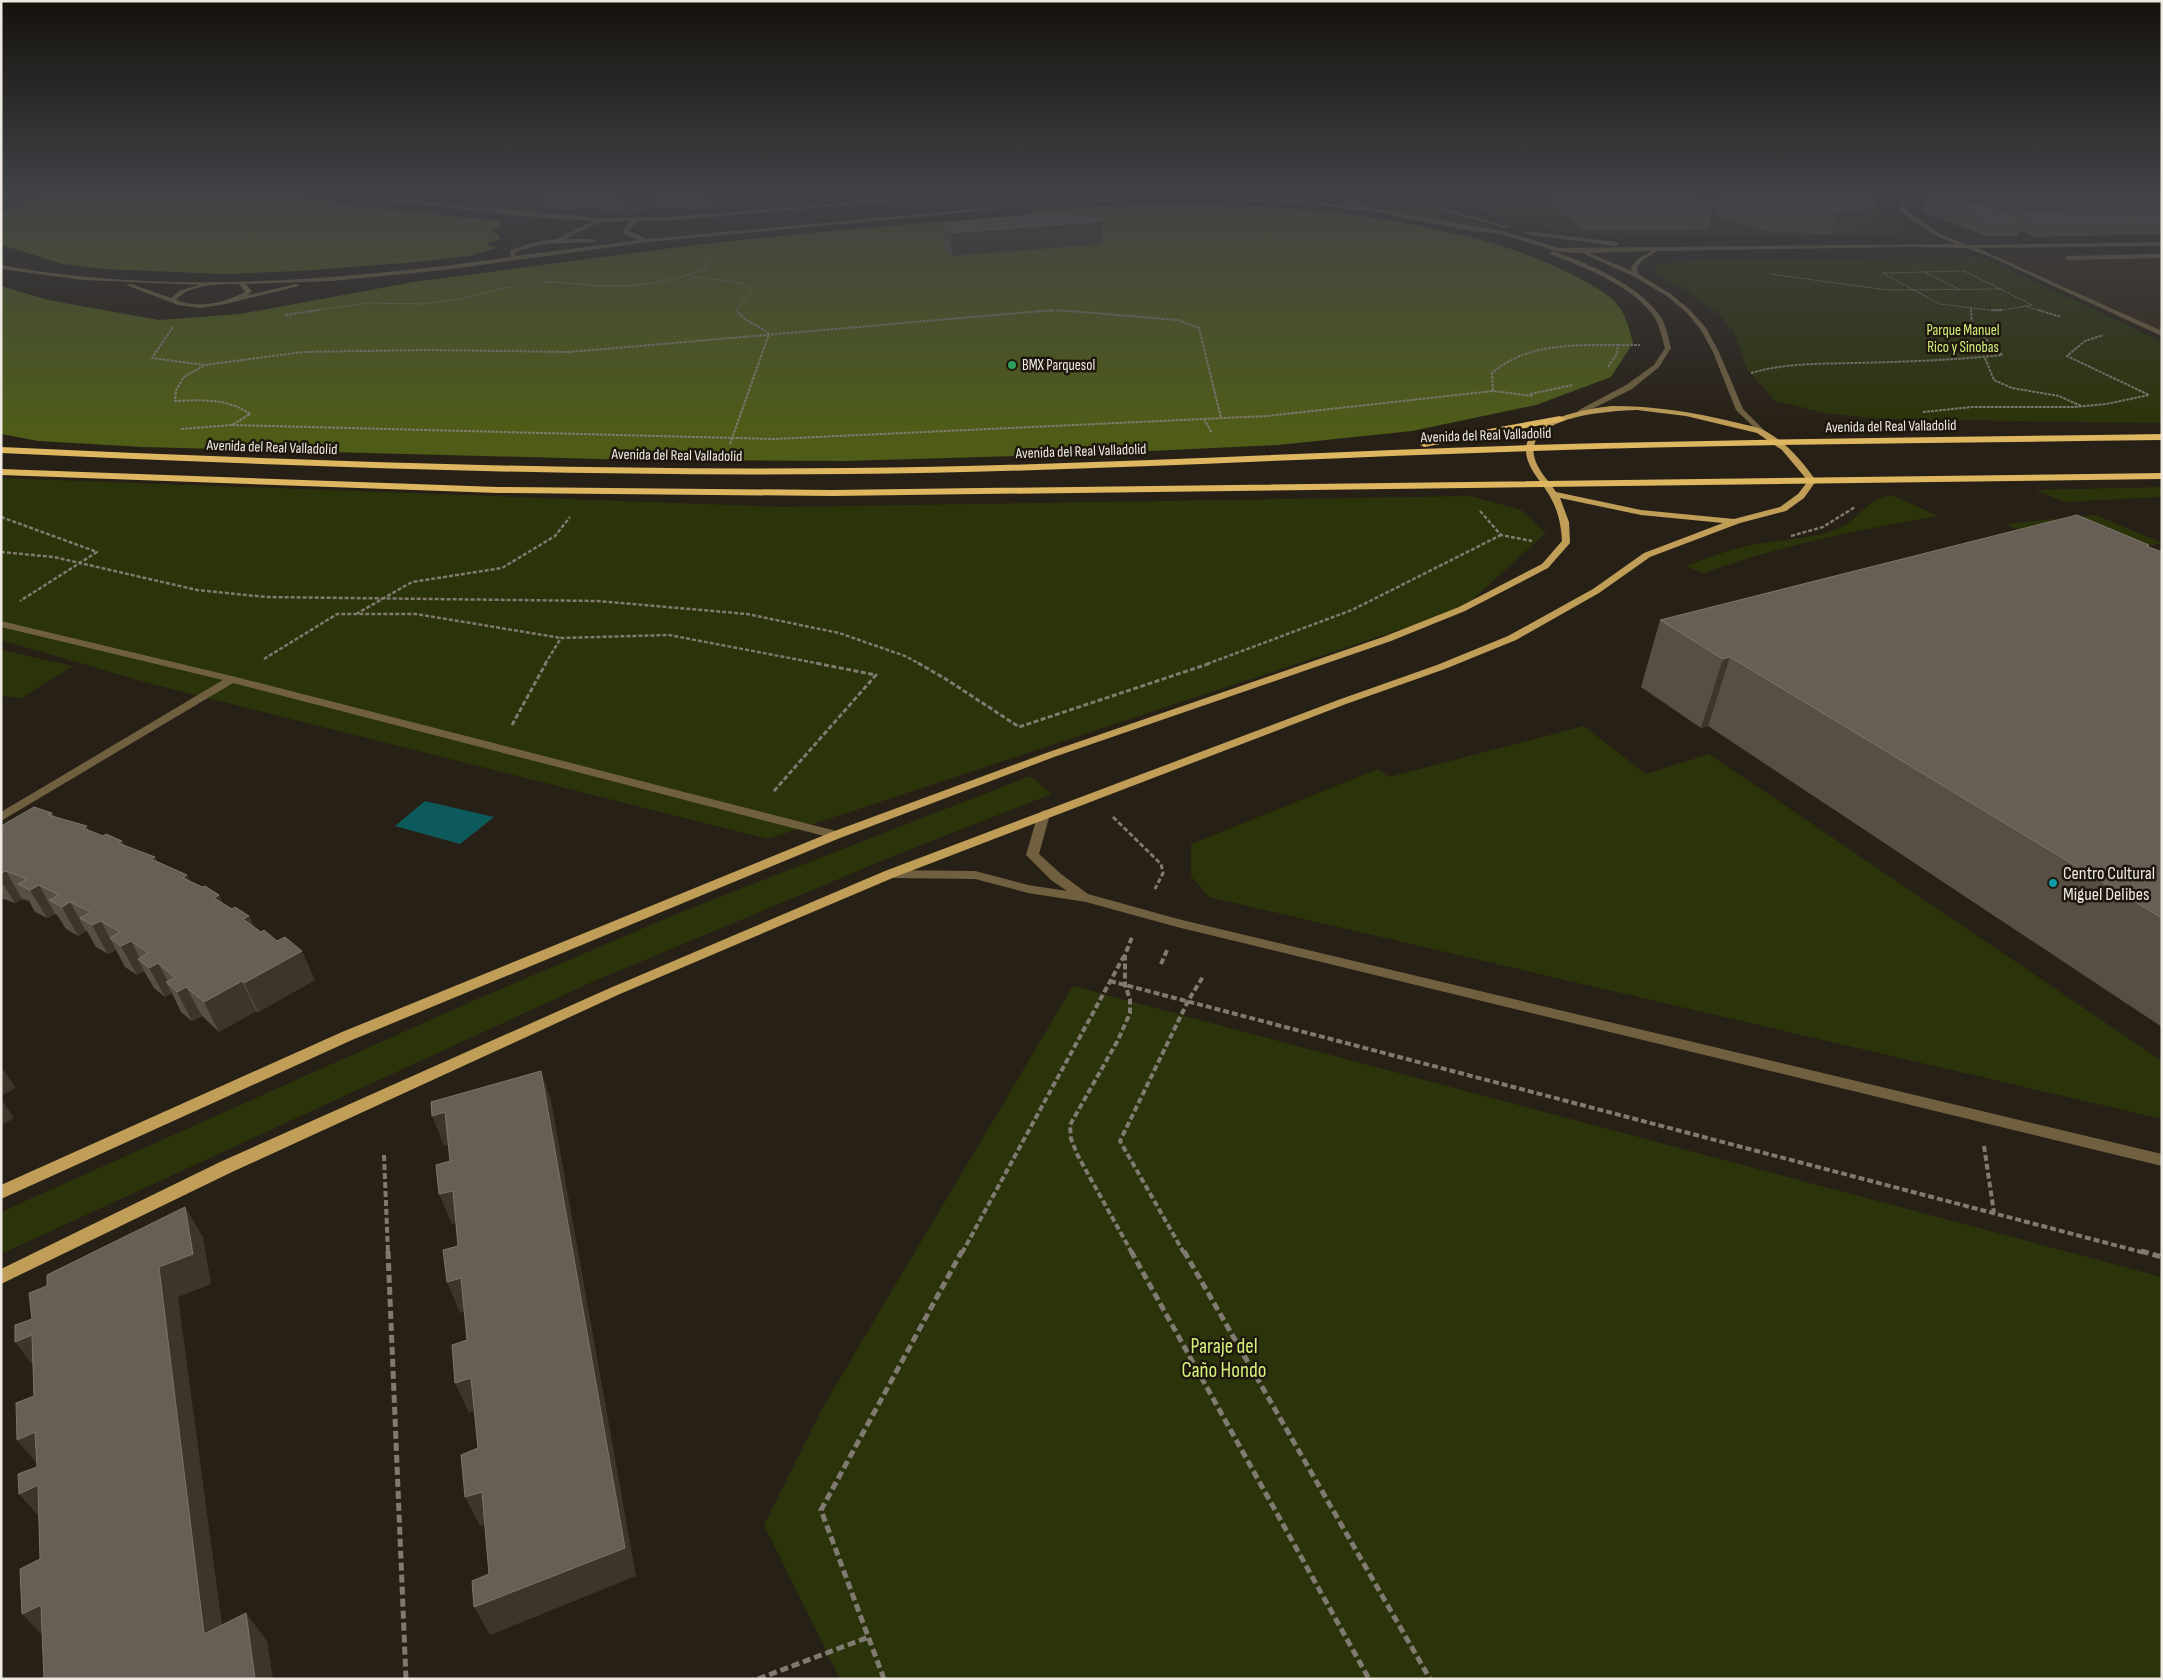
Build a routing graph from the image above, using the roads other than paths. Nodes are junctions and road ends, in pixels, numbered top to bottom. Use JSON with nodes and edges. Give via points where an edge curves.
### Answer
{"nodes":[{"id":1,"x":13,"y":270,"type":"edge"},
{"id":2,"x":420,"y":270,"type":"edge"},
{"id":3,"x":1593,"y":270,"type":"edge"},
{"id":4,"x":1624,"y":270,"type":"edge"},
{"id":5,"x":1634,"y":270,"type":"edge"},
{"id":6,"x":2023,"y":270,"type":"edge"},
{"id":7,"x":1635,"y":275,"type":"junction"},
{"id":8,"x":332,"y":279,"type":"junction"},
{"id":9,"x":120,"y":282,"type":"junction"},
{"id":10,"x":221,"y":282,"type":"junction"},
{"id":11,"x":240,"y":282,"type":"junction"},
{"id":12,"x":235,"y":299,"type":"junction"},
{"id":13,"x":172,"y":301,"type":"junction"},
{"id":14,"x":2162,"y":334,"type":"edge"},
{"id":15,"x":1582,"y":412,"type":"junction"},
{"id":16,"x":1560,"y":419,"type":"junction"},
{"id":17,"x":1762,"y":433,"type":"junction"},
{"id":18,"x":2162,"y":438,"type":"edge"},
{"id":19,"x":1777,"y":443,"type":"junction"},
{"id":20,"x":1530,"y":448,"type":"junction"},
{"id":21,"x":1,"y":450,"type":"edge"},
{"id":22,"x":1342,"y":456,"type":"junction"},
{"id":23,"x":1,"y":473,"type":"edge"},
{"id":24,"x":2162,"y":476,"type":"edge"},
{"id":25,"x":1812,"y":481,"type":"junction"},
{"id":26,"x":1545,"y":483,"type":"junction"},
{"id":27,"x":1553,"y":494,"type":"junction"},
{"id":28,"x":1737,"y":521,"type":"junction"},
{"id":29,"x":1,"y":624,"type":"edge"},
{"id":30,"x":232,"y":679,"type":"junction"},
{"id":31,"x":1044,"y":814,"type":"junction"},
{"id":32,"x":1,"y":817,"type":"edge"},
{"id":33,"x":836,"y":835,"type":"junction"},
{"id":34,"x":890,"y":874,"type":"junction"},
{"id":35,"x":1087,"y":898,"type":"junction"},
{"id":36,"x":2162,"y":1160,"type":"edge"},
{"id":37,"x":1,"y":1192,"type":"edge"},
{"id":38,"x":1,"y":1277,"type":"edge"}],
"edges":[{"from":1,"to":9,"type":"street"},
{"from":2,"to":8,"type":"street"},
{"from":3,"to":15,"type":"street","via":[[1640,300],[1658,318],[1668,348],[1657,366]]},
{"from":4,"to":7,"type":"street"},
{"from":5,"to":7,"type":"street"},
{"from":6,"to":14,"type":"street"},
{"from":7,"to":17,"type":"street","via":[[1669,295],[1704,329],[1740,410]]},
{"from":8,"to":11,"type":"street"},
{"from":8,"to":12,"type":"street"},
{"from":9,"to":10,"type":"street"},
{"from":9,"to":13,"type":"street"},
{"from":10,"to":11,"type":"street"},
{"from":10,"to":13,"type":"street","via":[[183,292]]},
{"from":11,"to":12,"type":"street","via":[[249,291]]},
{"from":12,"to":13,"type":"street","via":[[197,305]]},
{"from":15,"to":16,"type":"main road"},
{"from":15,"to":17,"type":"main road","via":[[1665,411],[1706,417]]},
{"from":16,"to":20,"type":"main road","via":[[1541,431]]},
{"from":16,"to":22,"type":"highway"},
{"from":17,"to":19,"type":"main road"},
{"from":18,"to":19,"type":"highway","name":"Avenida del Real Valladolid"},
{"from":19,"to":20,"type":"highway","name":"Avenida del Real Valladolid"},
{"from":19,"to":25,"type":"main road","via":[[1796,459]]},
{"from":20,"to":22,"type":"highway","name":"Avenida del Real Valladolid"},
{"from":20,"to":26,"type":"main road","via":[[1534,465]]},
{"from":21,"to":22,"type":"highway","name":"Avenida del Real Valladolid","via":[[322,464],[726,471],[1020,469]]},
{"from":23,"to":26,"type":"highway","via":[[498,490],[822,493]]},
{"from":24,"to":25,"type":"highway"},
{"from":25,"to":26,"type":"highway"},
{"from":25,"to":28,"type":"main road","via":[[1783,509]]},
{"from":26,"to":27,"type":"main road"},
{"from":27,"to":28,"type":"main road","via":[[1638,513]]},
{"from":27,"to":33,"type":"main road","via":[[1566,523],[1567,541],[1545,566],[1476,604],[1387,639],[1050,755]]},
{"from":28,"to":31,"type":"main road","via":[[1646,555],[1596,591],[1512,638]]},
{"from":29,"to":30,"type":"street"},
{"from":30,"to":32,"type":"street"},
{"from":30,"to":33,"type":"street"},
{"from":31,"to":34,"type":"main road"},
{"from":31,"to":35,"type":"street","via":[[1032,855],[1056,877]]},
{"from":33,"to":37,"type":"main road","via":[[347,1036]]},
{"from":34,"to":35,"type":"street","via":[[975,875],[1028,889]]},
{"from":34,"to":38,"type":"main road","via":[[615,991],[235,1163]]},
{"from":35,"to":36,"type":"street","via":[[1142,915]]}]}
